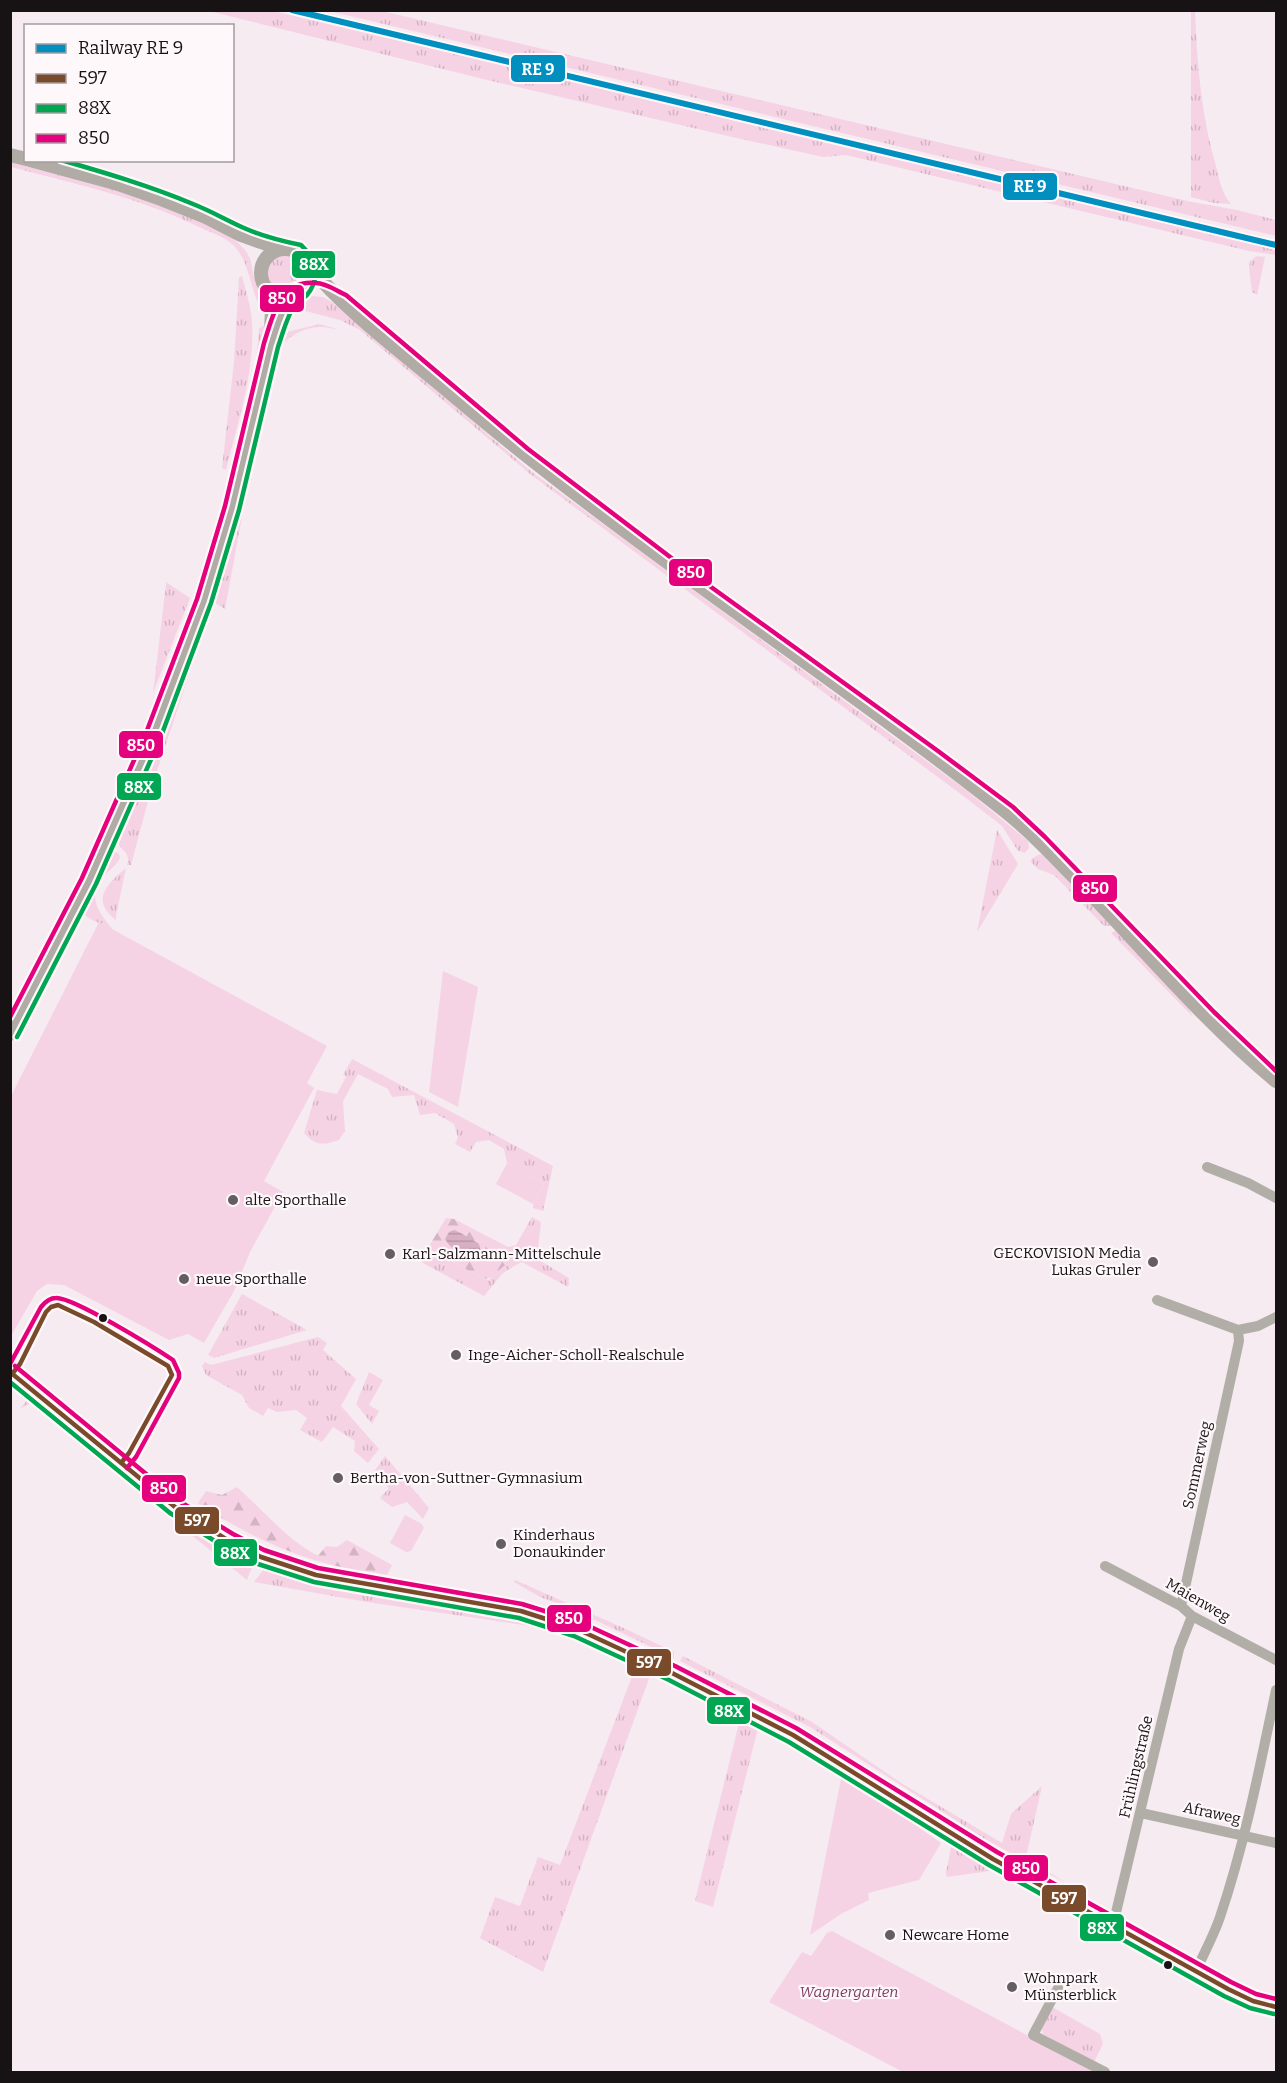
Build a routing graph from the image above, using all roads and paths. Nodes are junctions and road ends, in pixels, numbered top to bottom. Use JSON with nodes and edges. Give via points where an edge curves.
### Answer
{"nodes":[{"id":1,"x":36,"y":162,"type":"edge"},
{"id":2,"x":241,"y":235,"type":"junction"},
{"id":3,"x":280,"y":249,"type":"junction"},
{"id":4,"x":308,"y":265,"type":"junction"},
{"id":5,"x":261,"y":266,"type":"junction"},
{"id":6,"x":269,"y":292,"type":"junction"},
{"id":7,"x":296,"y":294,"type":"junction"},
{"id":8,"x":342,"y":301,"type":"junction"},
{"id":9,"x":271,"y":345,"type":"junction"},
{"id":10,"x":10,"y":1034,"type":"edge"},
{"id":11,"x":1276,"y":1080,"type":"edge"},
{"id":12,"x":1208,"y":1167,"type":"dead end"},
{"id":13,"x":1276,"y":1198,"type":"edge"},
{"id":14,"x":1157,"y":1300,"type":"dead end"},
{"id":15,"x":1276,"y":1317,"type":"edge"},
{"id":16,"x":1238,"y":1330,"type":"junction"},
{"id":17,"x":10,"y":1372,"type":"edge"},
{"id":18,"x":1105,"y":1566,"type":"dead end"},
{"id":19,"x":1181,"y":1606,"type":"junction"},
{"id":20,"x":1192,"y":1616,"type":"junction"},
{"id":21,"x":1276,"y":1660,"type":"edge"},
{"id":22,"x":1276,"y":1690,"type":"edge"},
{"id":23,"x":1141,"y":1812,"type":"junction"},
{"id":24,"x":1244,"y":1835,"type":"junction"},
{"id":25,"x":1276,"y":1843,"type":"edge"},
{"id":26,"x":1113,"y":1925,"type":"junction"},
{"id":27,"x":1196,"y":1971,"type":"junction"},
{"id":28,"x":1058,"y":1988,"type":"dead end"},
{"id":29,"x":1276,"y":2007,"type":"edge"},
{"id":30,"x":1105,"y":2073,"type":"edge"}],
"edges":[{"from":1,"to":2,"type":"street","via":[[161,199]]},
{"from":2,"to":3,"type":"street"},
{"from":2,"to":5,"type":"street"},
{"from":3,"to":4,"type":"street","via":[[298,252]]},
{"from":3,"to":5,"type":"street","via":[[269,254]]},
{"from":4,"to":7,"type":"street","via":[[308,278]]},
{"from":4,"to":8,"type":"street"},
{"from":5,"to":6,"type":"street","via":[[261,279]]},
{"from":6,"to":7,"type":"street","via":[[280,297]]},
{"from":6,"to":9,"type":"street"},
{"from":7,"to":8,"type":"street","via":[[316,291]]},
{"from":7,"to":9,"type":"street","via":[[279,321]]},
{"from":8,"to":11,"type":"street","via":[[524,455],[1008,813]]},
{"from":9,"to":10,"type":"street","via":[[232,508],[207,591],[153,736],[89,881]]},
{"from":12,"to":13,"type":"street"},
{"from":14,"to":16,"type":"street"},
{"from":15,"to":16,"type":"street"},
{"from":16,"to":19,"type":"street","name":"Sommerweg","via":[[1239,1341]]},
{"from":17,"to":26,"type":"street","via":[[175,1507],[229,1541],[261,1557],[316,1575],[521,1611],[577,1629],[793,1735],[921,1816]]},
{"from":18,"to":19,"type":"street","name":"Maienweg"},
{"from":19,"to":20,"type":"street","name":"Maienweg"},
{"from":20,"to":21,"type":"street","name":"Maienweg"},
{"from":20,"to":23,"type":"street","name":"Frühlingstraße","via":[[1179,1649]]},
{"from":22,"to":24,"type":"street"},
{"from":23,"to":24,"type":"street","name":"Afraweg"},
{"from":23,"to":26,"type":"street","name":"Frühlingstraße"},
{"from":24,"to":25,"type":"street","name":"Afraweg"},
{"from":24,"to":27,"type":"street","via":[[1219,1918]]},
{"from":26,"to":27,"type":"street"},
{"from":27,"to":29,"type":"street","via":[[1253,2001]]},
{"from":28,"to":30,"type":"street","via":[[1034,2035]]}]}
